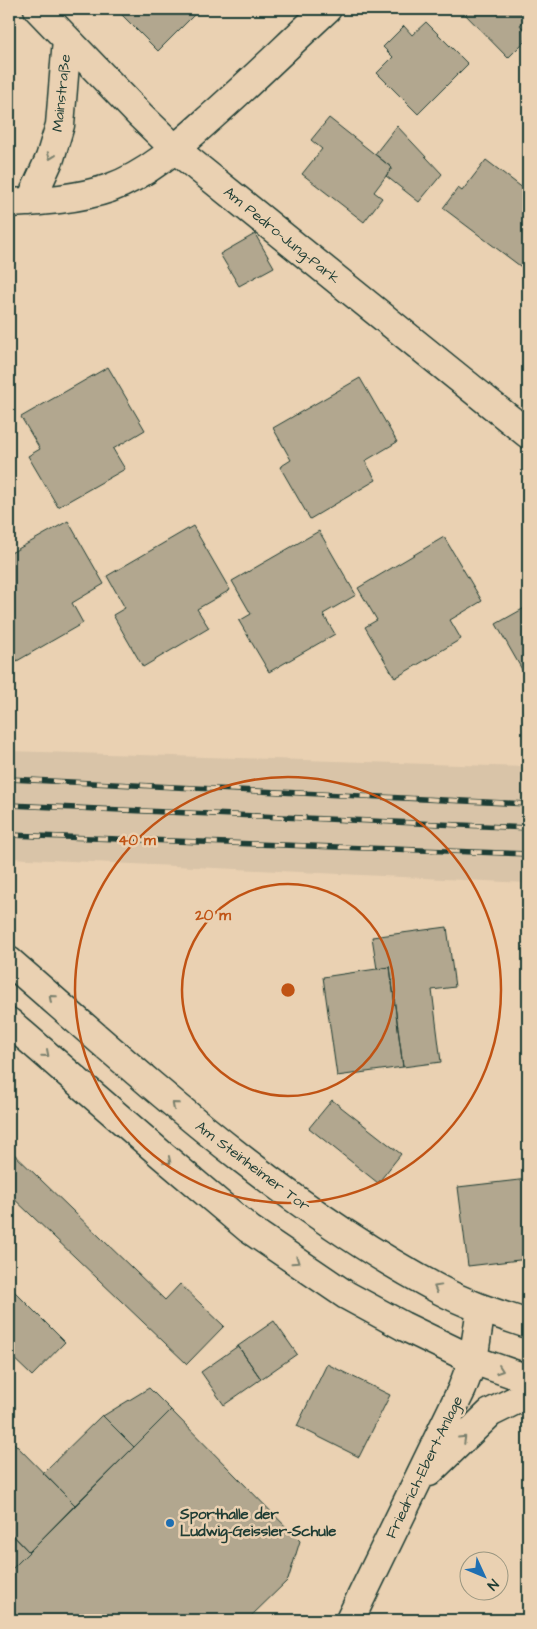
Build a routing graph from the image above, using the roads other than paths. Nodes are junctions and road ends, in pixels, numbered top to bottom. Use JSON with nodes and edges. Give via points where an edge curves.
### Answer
{"nodes":[{"id":1,"x":38,"y":9,"type":"edge"},
{"id":2,"x":327,"y":9,"type":"edge"},
{"id":3,"x":67,"y":39,"type":"junction"},
{"id":4,"x":175,"y":149,"type":"junction"},
{"id":5,"x":19,"y":203,"type":"edge"},
{"id":6,"x":528,"y":434,"type":"edge"},
{"id":7,"x":9,"y":961,"type":"edge"},
{"id":8,"x":9,"y":1022,"type":"edge"},
{"id":9,"x":481,"y":1308,"type":"junction"},
{"id":10,"x":528,"y":1324,"type":"edge"},
{"id":11,"x":472,"y":1360,"type":"junction"},
{"id":12,"x":528,"y":1379,"type":"edge"},
{"id":13,"x":528,"y":1400,"type":"edge"},
{"id":14,"x":416,"y":1485,"type":"junction"},
{"id":15,"x":350,"y":1620,"type":"edge"}],
"edges":[{"from":1,"to":3,"type":"main road","name":"Mainstraße"},
{"from":2,"to":4,"type":"main road"},
{"from":3,"to":4,"type":"main road","name":"Mainstraße"},
{"from":3,"to":5,"type":"main road","name":"Mainstraße","one_way":true,"via":[[60,125],[50,158]]},
{"from":4,"to":5,"type":"main road","via":[[139,175],[111,188],[88,195]]},
{"from":4,"to":6,"type":"main road","name":"Am Pedro-Jung-Park"},
{"from":9,"to":7,"type":"main road","name":"Am Steinheimer Tor","one_way":true,"via":[[441,1291],[374,1252],[283,1190],[192,1120]]},
{"from":8,"to":11,"type":"main road","one_way":true,"via":[[249,1229],[346,1295]]},
{"from":9,"to":10,"type":"main road","name":"Am Steinheimer Tor"},
{"from":9,"to":11,"type":"main road","name":"Friedrich-Ebert-Anlage"},
{"from":11,"to":12,"type":"main road","one_way":true},
{"from":11,"to":14,"type":"main road","name":"Friedrich-Ebert-Anlage","via":[[462,1389]]},
{"from":14,"to":13,"type":"main road","one_way":true,"via":[[490,1413],[516,1400]]},
{"from":14,"to":15,"type":"main road","name":"Friedrich-Ebert-Anlage"}]}
